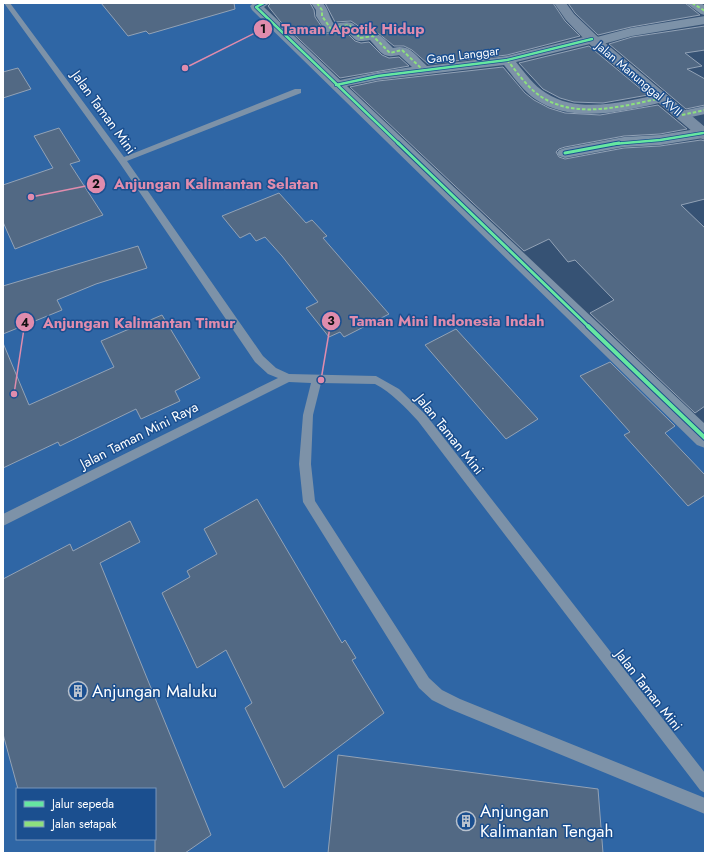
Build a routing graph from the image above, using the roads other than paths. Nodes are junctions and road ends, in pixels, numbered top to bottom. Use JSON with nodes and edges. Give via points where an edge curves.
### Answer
{"nodes":[{"id":1,"x":7,"y":3,"type":"edge"},
{"id":2,"x":264,"y":3,"type":"edge"},
{"id":3,"x":317,"y":3,"type":"edge"},
{"id":4,"x":560,"y":3,"type":"edge"},
{"id":5,"x":692,"y":3,"type":"edge"},
{"id":6,"x":705,"y":11,"type":"edge"},
{"id":7,"x":705,"y":20,"type":"edge"},
{"id":8,"x":594,"y":40,"type":"junction"},
{"id":9,"x":507,"y":60,"type":"junction"},
{"id":10,"x":423,"y":70,"type":"junction"},
{"id":11,"x":336,"y":85,"type":"junction"},
{"id":12,"x":298,"y":91,"type":"dead end"},
{"id":13,"x":662,"y":98,"type":"junction"},
{"id":14,"x":705,"y":110,"type":"edge"},
{"id":15,"x":682,"y":115,"type":"junction"},
{"id":16,"x":704,"y":134,"type":"edge"},
{"id":17,"x":564,"y":153,"type":"dead end"},
{"id":18,"x":122,"y":160,"type":"junction"},
{"id":19,"x":288,"y":378,"type":"junction"},
{"id":20,"x":317,"y":378,"type":"junction"},
{"id":21,"x":705,"y":438,"type":"edge"},
{"id":22,"x":3,"y":520,"type":"edge"},
{"id":23,"x":705,"y":785,"type":"edge"},
{"id":24,"x":705,"y":806,"type":"edge"}],
"edges":[{"from":1,"to":18,"type":"lane","name":"Jalan Taman Mini"},
{"from":2,"to":11,"type":"street","via":[[256,7]]},
{"from":3,"to":10,"type":"street","via":[[331,29],[349,26],[360,38],[373,36],[390,53],[402,50]]},
{"from":4,"to":8,"type":"street","name":"Jalan Manunggal XVII","via":[[570,17]]},
{"from":5,"to":6,"type":"street"},
{"from":7,"to":8,"type":"street","name":"Gang Langgar"},
{"from":8,"to":9,"type":"street","name":"Gang Langgar"},
{"from":8,"to":13,"type":"street","name":"Jalan Manunggal XVII"},
{"from":9,"to":10,"type":"street","name":"Gang Langgar"},
{"from":9,"to":13,"type":"street","via":[[539,95],[562,106],[599,108]]},
{"from":10,"to":11,"type":"street","name":"Gang Langgar","via":[[362,78]]},
{"from":11,"to":21,"type":"street"},
{"from":12,"to":18,"type":"lane"},
{"from":13,"to":15,"type":"street","name":"Jalan Manunggal XVII"},
{"from":14,"to":15,"type":"street"},
{"from":15,"to":16,"type":"street","name":"Jalan Manunggal XVII"},
{"from":16,"to":17,"type":"street","via":[[624,142]]},
{"from":18,"to":19,"type":"lane","name":"Jalan Taman Mini","via":[[259,359],[272,371]]},
{"from":19,"to":20,"type":"lane","name":"Jalan Taman Mini"},
{"from":19,"to":22,"type":"lane","name":"Jalan Taman Mini Raya"},
{"from":20,"to":23,"type":"lane","name":"Jalan Taman Mini","via":[[376,380],[390,386],[422,418]]},
{"from":20,"to":24,"type":"lane","via":[[308,415],[305,457],[309,502],[424,682],[437,695],[455,704]]}]}
